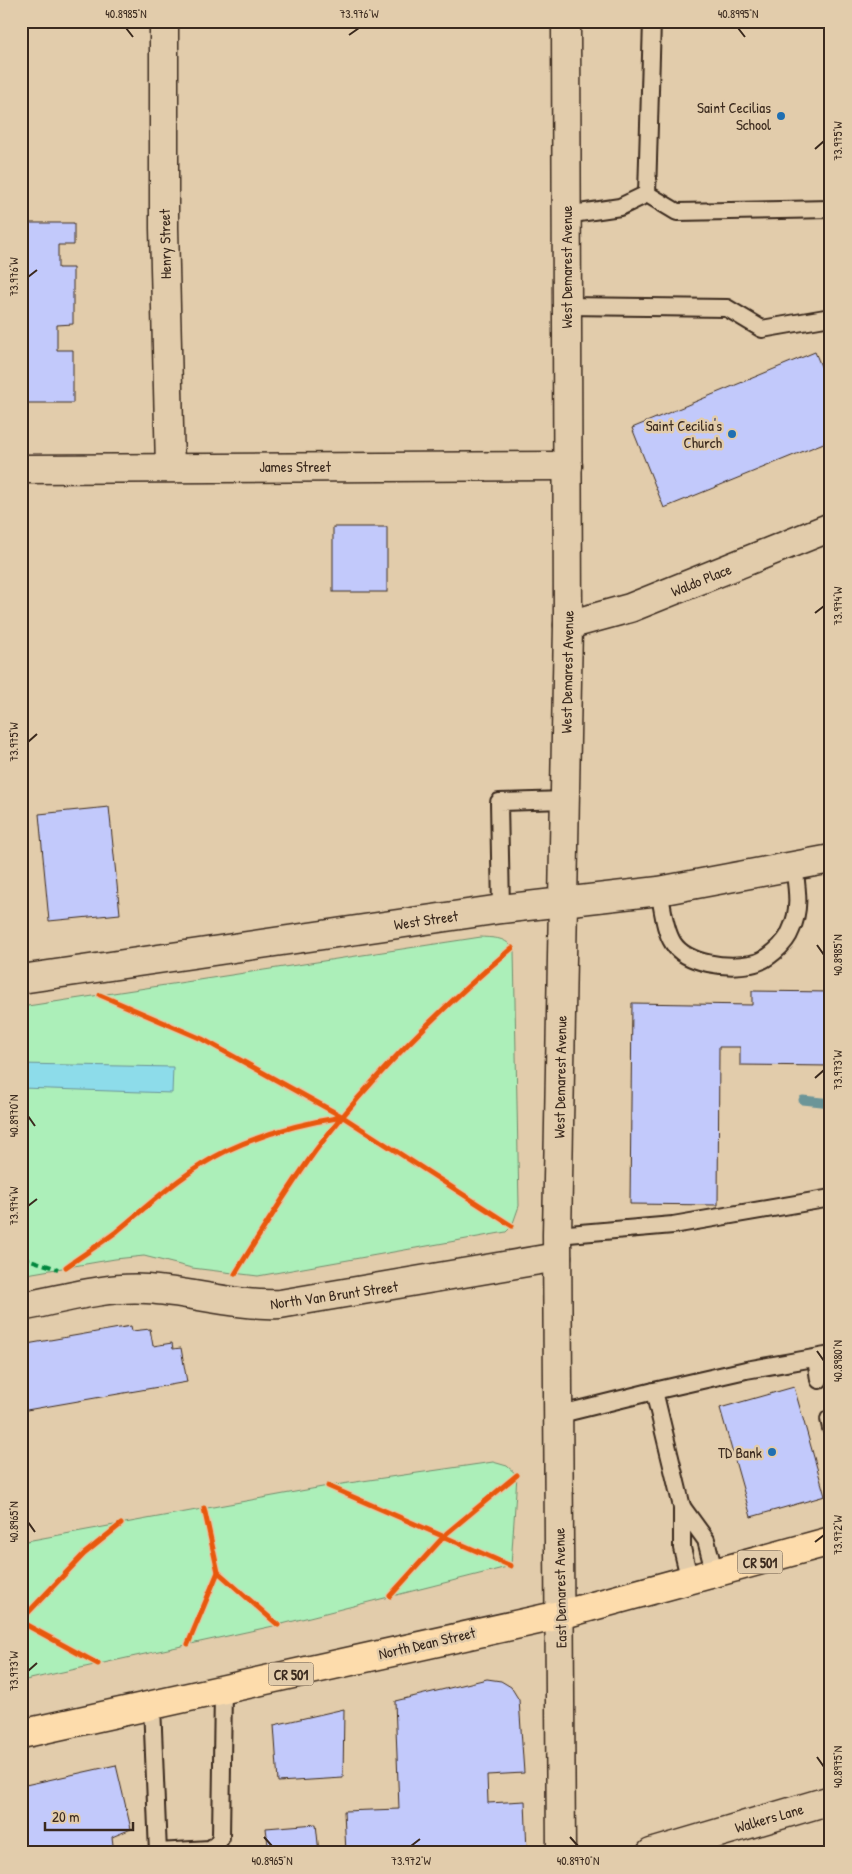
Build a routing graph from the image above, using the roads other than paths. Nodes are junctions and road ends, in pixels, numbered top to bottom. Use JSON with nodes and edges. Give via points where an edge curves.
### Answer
{"nodes":[{"id":1,"x":164,"y":21,"type":"edge"},
{"id":2,"x":566,"y":21,"type":"edge"},
{"id":3,"x":652,"y":21,"type":"edge"},
{"id":4,"x":647,"y":194,"type":"junction"},
{"id":5,"x":831,"y":209,"type":"edge"},
{"id":6,"x":566,"y":215,"type":"junction"},
{"id":7,"x":566,"y":306,"type":"junction"},
{"id":8,"x":831,"y":317,"type":"edge"},
{"id":9,"x":568,"y":466,"type":"junction"},
{"id":10,"x":170,"y":467,"type":"junction"},
{"id":11,"x":21,"y":469,"type":"edge"},
{"id":12,"x":831,"y":527,"type":"edge"},
{"id":13,"x":568,"y":625,"type":"junction"},
{"id":14,"x":564,"y":800,"type":"junction"},
{"id":15,"x":831,"y":859,"type":"edge"},
{"id":16,"x":794,"y":866,"type":"junction"},
{"id":17,"x":659,"y":892,"type":"junction"},
{"id":18,"x":564,"y":902,"type":"junction"},
{"id":19,"x":501,"y":909,"type":"junction"},
{"id":20,"x":21,"y":979,"type":"edge"},
{"id":21,"x":831,"y":1198,"type":"edge"},
{"id":22,"x":557,"y":1246,"type":"junction"},
{"id":23,"x":21,"y":1307,"type":"edge"},
{"id":24,"x":557,"y":1324,"type":"joint"},
{"id":25,"x":823,"y":1357,"type":"edge"},
{"id":26,"x":819,"y":1380,"type":"dead end"},
{"id":27,"x":654,"y":1390,"type":"junction"},
{"id":28,"x":557,"y":1415,"type":"junction"},
{"id":29,"x":682,"y":1507,"type":"junction"},
{"id":30,"x":831,"y":1542,"type":"edge"},
{"id":31,"x":702,"y":1578,"type":"junction"},
{"id":32,"x":560,"y":1615,"type":"junction"},
{"id":33,"x":223,"y":1689,"type":"junction"},
{"id":34,"x":152,"y":1705,"type":"junction"},
{"id":35,"x":21,"y":1734,"type":"edge"},
{"id":36,"x":831,"y":1800,"type":"edge"},
{"id":37,"x":158,"y":1852,"type":"edge"},
{"id":38,"x":561,"y":1853,"type":"edge"},
{"id":39,"x":651,"y":1853,"type":"edge"}],
"edges":[{"from":1,"to":10,"type":"street","name":"Henry Street","via":[[164,228]]},
{"from":2,"to":6,"type":"street","name":"West Demarest Avenue"},
{"from":3,"to":4,"type":"lane"},
{"from":4,"to":5,"type":"lane","via":[[677,212]]},
{"from":4,"to":6,"type":"lane","via":[[620,207]]},
{"from":6,"to":7,"type":"street","name":"West Demarest Avenue"},
{"from":7,"to":8,"type":"lane","via":[[728,308],[762,329]]},
{"from":7,"to":9,"type":"street","name":"West Demarest Avenue"},
{"from":9,"to":10,"type":"street","name":"James Street"},
{"from":9,"to":13,"type":"street","name":"West Demarest Avenue"},
{"from":10,"to":11,"type":"street","name":"James Street"},
{"from":12,"to":13,"type":"street","name":"Waldo Place","via":[[630,608]]},
{"from":13,"to":14,"type":"street","name":"West Demarest Avenue"},
{"from":14,"to":18,"type":"street","name":"West Demarest Avenue"},
{"from":14,"to":19,"type":"lane","via":[[499,802]]},
{"from":15,"to":16,"type":"street","name":"West Street"},
{"from":16,"to":17,"type":"street","name":"West Street"},
{"from":16,"to":17,"type":"lane","via":[[799,906],[791,932],[772,954],[752,964],[710,964],[687,958],[673,944]]},
{"from":17,"to":18,"type":"street","name":"West Street"},
{"from":18,"to":19,"type":"street","name":"West Street"},
{"from":18,"to":22,"type":"street","name":"West Demarest Avenue"},
{"from":19,"to":20,"type":"street","name":"West Street"},
{"from":21,"to":22,"type":"lane"},
{"from":22,"to":23,"type":"street","name":"North Van Brunt Street","via":[[280,1304],[242,1304],[146,1289],[108,1291]]},
{"from":22,"to":24,"type":"street","name":"West Demarest Avenue"},
{"from":24,"to":28,"type":"street","name":"East Demarest Avenue"},
{"from":25,"to":26,"type":"lane"},
{"from":25,"to":27,"type":"lane"},
{"from":27,"to":28,"type":"lane"},
{"from":27,"to":29,"type":"lane"},
{"from":28,"to":32,"type":"street","name":"East Demarest Avenue"},
{"from":29,"to":31,"type":"lane","via":[[682,1548]]},
{"from":29,"to":31,"type":"lane","via":[[706,1540]]},
{"from":30,"to":31,"type":"main road","name":"North Dean Street","number":"CR 501"},
{"from":31,"to":32,"type":"main road","name":"North Dean Street","number":"CR 501"},
{"from":32,"to":33,"type":"main road","name":"North Dean Street","number":"CR 501"},
{"from":32,"to":38,"type":"street","name":"East Demarest Avenue"},
{"from":33,"to":34,"type":"main road","name":"North Dean Street","number":"CR 501"},
{"from":33,"to":37,"type":"lane","via":[[221,1836],[210,1849]]},
{"from":34,"to":35,"type":"main road","name":"North Dean Street","number":"CR 501"},
{"from":34,"to":37,"type":"lane"},
{"from":36,"to":39,"type":"street","name":"Walkers Lane"}]}
